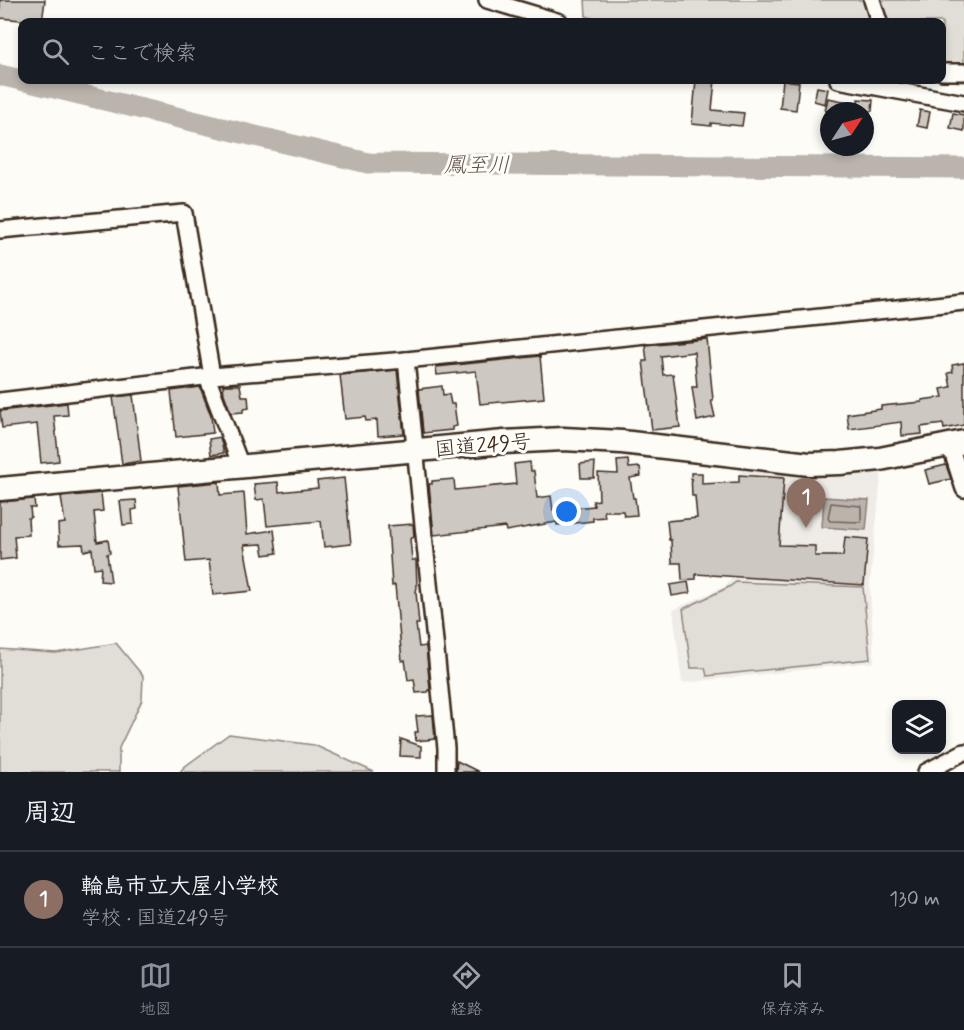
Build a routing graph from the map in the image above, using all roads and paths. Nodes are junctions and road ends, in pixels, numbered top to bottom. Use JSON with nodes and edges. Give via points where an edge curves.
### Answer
{"nodes":[{"id":1,"x":487,"y":0,"type":"edge"},
{"id":2,"x":872,"y":0,"type":"edge"},
{"id":3,"x":547,"y":18,"type":"edge"},
{"id":4,"x":878,"y":18,"type":"edge"},
{"id":5,"x":946,"y":72,"type":"edge"},
{"id":6,"x":964,"y":72,"type":"edge"},
{"id":7,"x":860,"y":84,"type":"edge"},
{"id":8,"x":964,"y":103,"type":"edge"},
{"id":9,"x":0,"y":230,"type":"edge"},
{"id":10,"x":964,"y":302,"type":"edge"},
{"id":11,"x":406,"y":360,"type":"junction"},
{"id":12,"x":209,"y":377,"type":"junction"},
{"id":13,"x":0,"y":401,"type":"edge"},
{"id":14,"x":957,"y":443,"type":"edge"},
{"id":15,"x":415,"y":450,"type":"junction"},
{"id":16,"x":241,"y":466,"type":"junction"},
{"id":17,"x":0,"y":489,"type":"edge"},
{"id":18,"x":964,"y":489,"type":"edge"},
{"id":19,"x":964,"y":752,"type":"edge"},
{"id":20,"x":446,"y":772,"type":"edge"},
{"id":21,"x":926,"y":772,"type":"edge"}],
"edges":[{"from":1,"to":3,"type":"street"},
{"from":2,"to":4,"type":"street"},
{"from":5,"to":6,"type":"street"},
{"from":7,"to":8,"type":"street"},
{"from":9,"to":12,"type":"street","via":[[184,213]]},
{"from":10,"to":11,"type":"street"},
{"from":11,"to":12,"type":"street"},
{"from":11,"to":15,"type":"street"},
{"from":12,"to":13,"type":"street"},
{"from":12,"to":16,"type":"street"},
{"from":14,"to":15,"type":"highway","name":"国道249号","via":[[880,459],[809,464],[563,439]]},
{"from":14,"to":18,"type":"street"},
{"from":15,"to":16,"type":"highway","name":"国道249号"},
{"from":15,"to":20,"type":"street"},
{"from":16,"to":17,"type":"highway","name":"国道249号"},
{"from":19,"to":21,"type":"street"}]}
